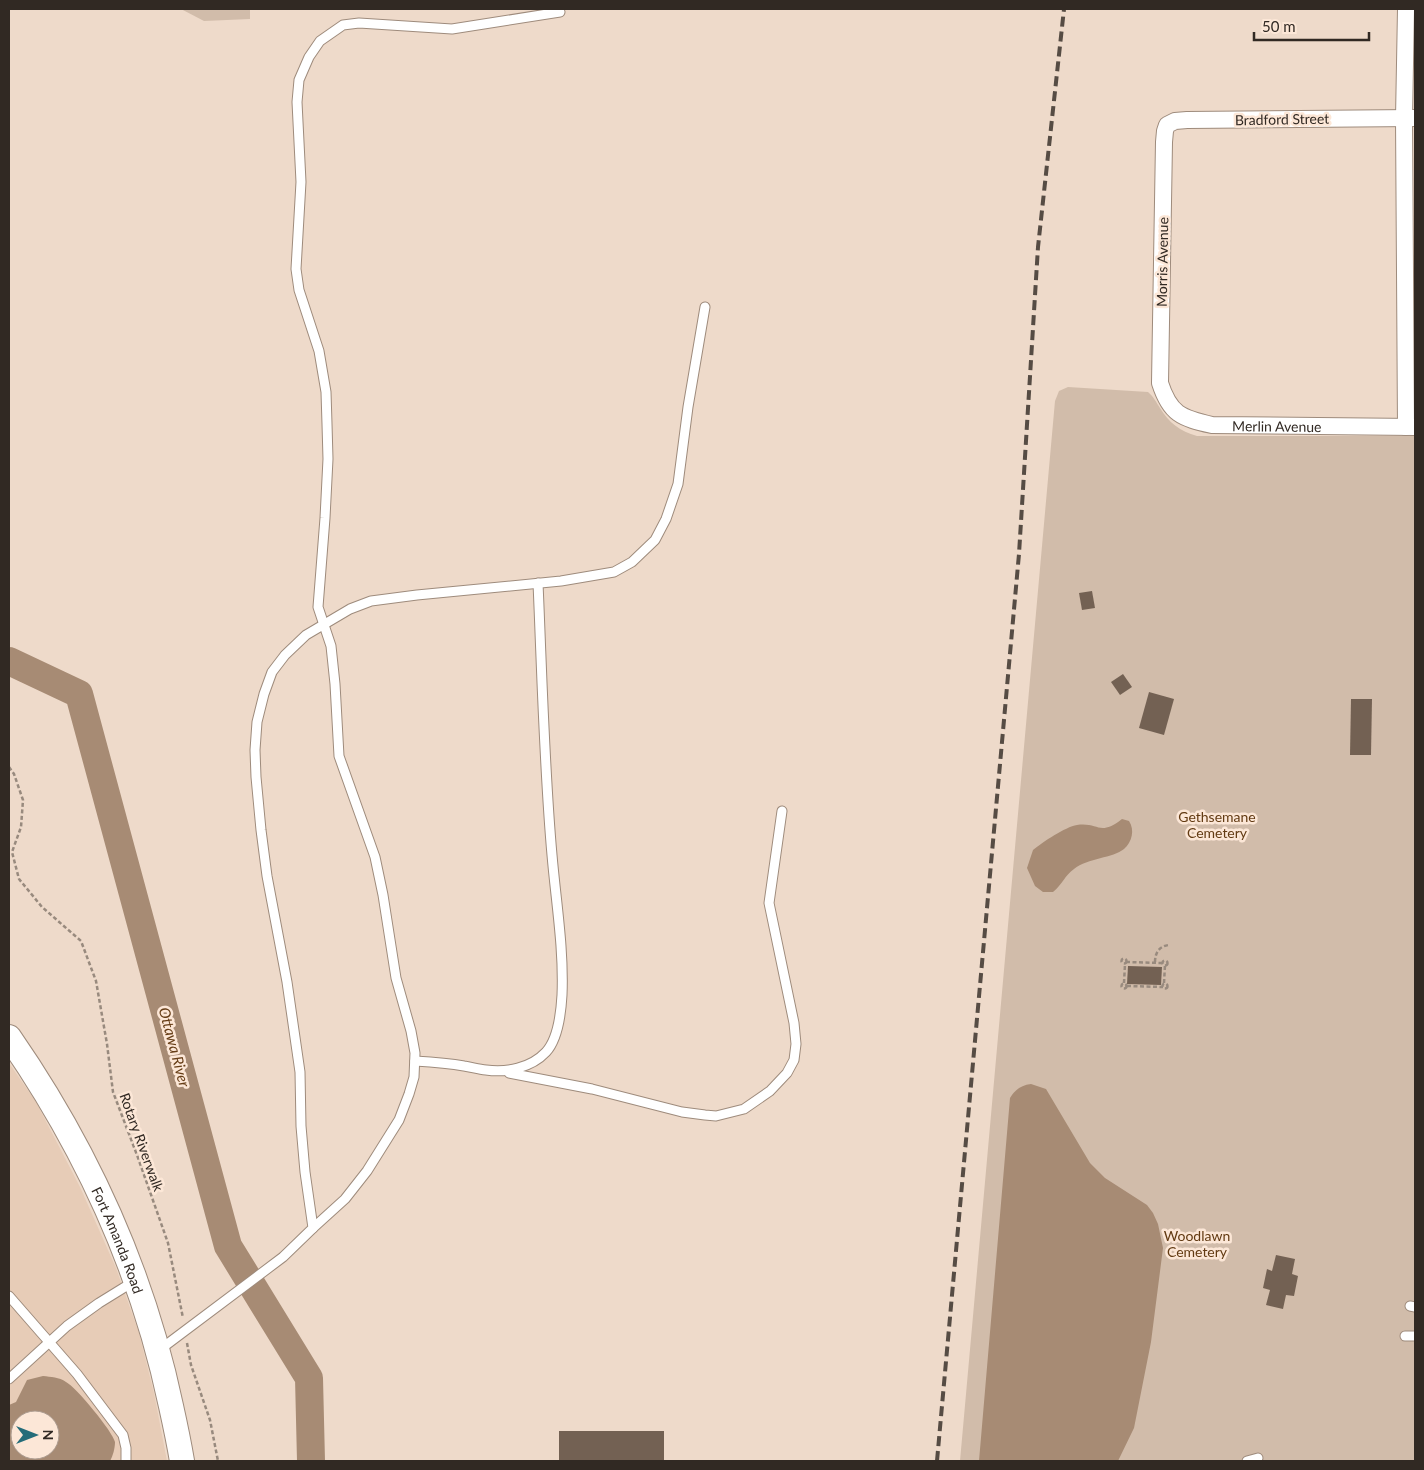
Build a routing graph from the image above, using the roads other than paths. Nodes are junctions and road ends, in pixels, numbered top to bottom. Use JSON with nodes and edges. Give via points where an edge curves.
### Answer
{"nodes":[{"id":1,"x":1406,"y":9,"type":"edge"},
{"id":2,"x":560,"y":12,"type":"dead end"},
{"id":3,"x":1409,"y":118,"type":"edge"},
{"id":4,"x":1164,"y":142,"type":"joint"},
{"id":5,"x":1410,"y":270,"type":"edge"},
{"id":6,"x":704,"y":307,"type":"dead end"},
{"id":7,"x":1160,"y":383,"type":"joint"},
{"id":8,"x":1411,"y":427,"type":"edge"},
{"id":9,"x":538,"y":583,"type":"junction"},
{"id":10,"x":324,"y":624,"type":"junction"},
{"id":11,"x":782,"y":811,"type":"dead end"},
{"id":12,"x":9,"y":1037,"type":"edge"},
{"id":13,"x":415,"y":1060,"type":"junction"},
{"id":14,"x":502,"y":1071,"type":"junction"},
{"id":15,"x":313,"y":1228,"type":"junction"},
{"id":16,"x":136,"y":1280,"type":"junction"},
{"id":17,"x":9,"y":1296,"type":"edge"},
{"id":18,"x":1404,"y":1336,"type":"dead end"},
{"id":19,"x":1415,"y":1336,"type":"edge"},
{"id":20,"x":50,"y":1342,"type":"junction"},
{"id":21,"x":158,"y":1351,"type":"junction"},
{"id":22,"x":9,"y":1379,"type":"edge"},
{"id":23,"x":1258,"y":1458,"type":"dead end"},
{"id":24,"x":126,"y":1461,"type":"edge"},
{"id":25,"x":182,"y":1461,"type":"edge"},
{"id":26,"x":1247,"y":1461,"type":"edge"}],
"edges":[{"from":1,"to":3,"type":"street"},
{"from":2,"to":10,"type":"lane","via":[[452,29],[359,22],[343,25],[320,40],[299,80],[301,182],[296,269],[299,290],[319,351],[326,392],[328,459],[318,607]]},
{"from":3,"to":4,"type":"street","name":"Bradford Street","via":[[1175,121],[1167,125]]},
{"from":3,"to":5,"type":"street"},
{"from":4,"to":7,"type":"street","name":"Morris Avenue"},
{"from":5,"to":8,"type":"street"},
{"from":6,"to":9,"type":"lane","via":[[678,484],[655,540],[632,562],[614,572]]},
{"from":7,"to":8,"type":"street","name":"Merlin Avenue","via":[[1170,407],[1184,417],[1212,425]]},
{"from":9,"to":10,"type":"lane","via":[[371,601],[350,608]]},
{"from":9,"to":14,"type":"lane","via":[[562,996],[559,1022],[545,1053],[531,1063]]},
{"from":10,"to":13,"type":"lane","via":[[331,646],[339,756],[375,857],[396,978],[411,1031]]},
{"from":10,"to":15,"type":"lane","via":[[306,635],[272,672],[264,694],[255,750],[260,830],[300,1072],[305,1172]]},
{"from":11,"to":14,"type":"lane","via":[[769,903],[796,1044],[788,1073],[770,1091],[744,1109],[716,1116],[682,1112]]},
{"from":12,"to":16,"type":"street","name":"Fort Amanda Road","via":[[63,1122],[115,1226]]},
{"from":13,"to":14,"type":"lane"},
{"from":13,"to":15,"type":"lane","via":[[414,1077],[399,1120],[367,1172],[345,1199]]},
{"from":15,"to":21,"type":"lane","via":[[283,1257]]},
{"from":16,"to":20,"type":"lane","via":[[67,1326]]},
{"from":16,"to":21,"type":"street","name":"Fort Amanda Road"},
{"from":17,"to":20,"type":"lane"},
{"from":18,"to":19,"type":"lane"},
{"from":20,"to":22,"type":"lane"},
{"from":20,"to":24,"type":"lane","via":[[123,1435]]},
{"from":21,"to":25,"type":"street","name":"Fort Amanda Road"},
{"from":23,"to":26,"type":"lane"}]}
